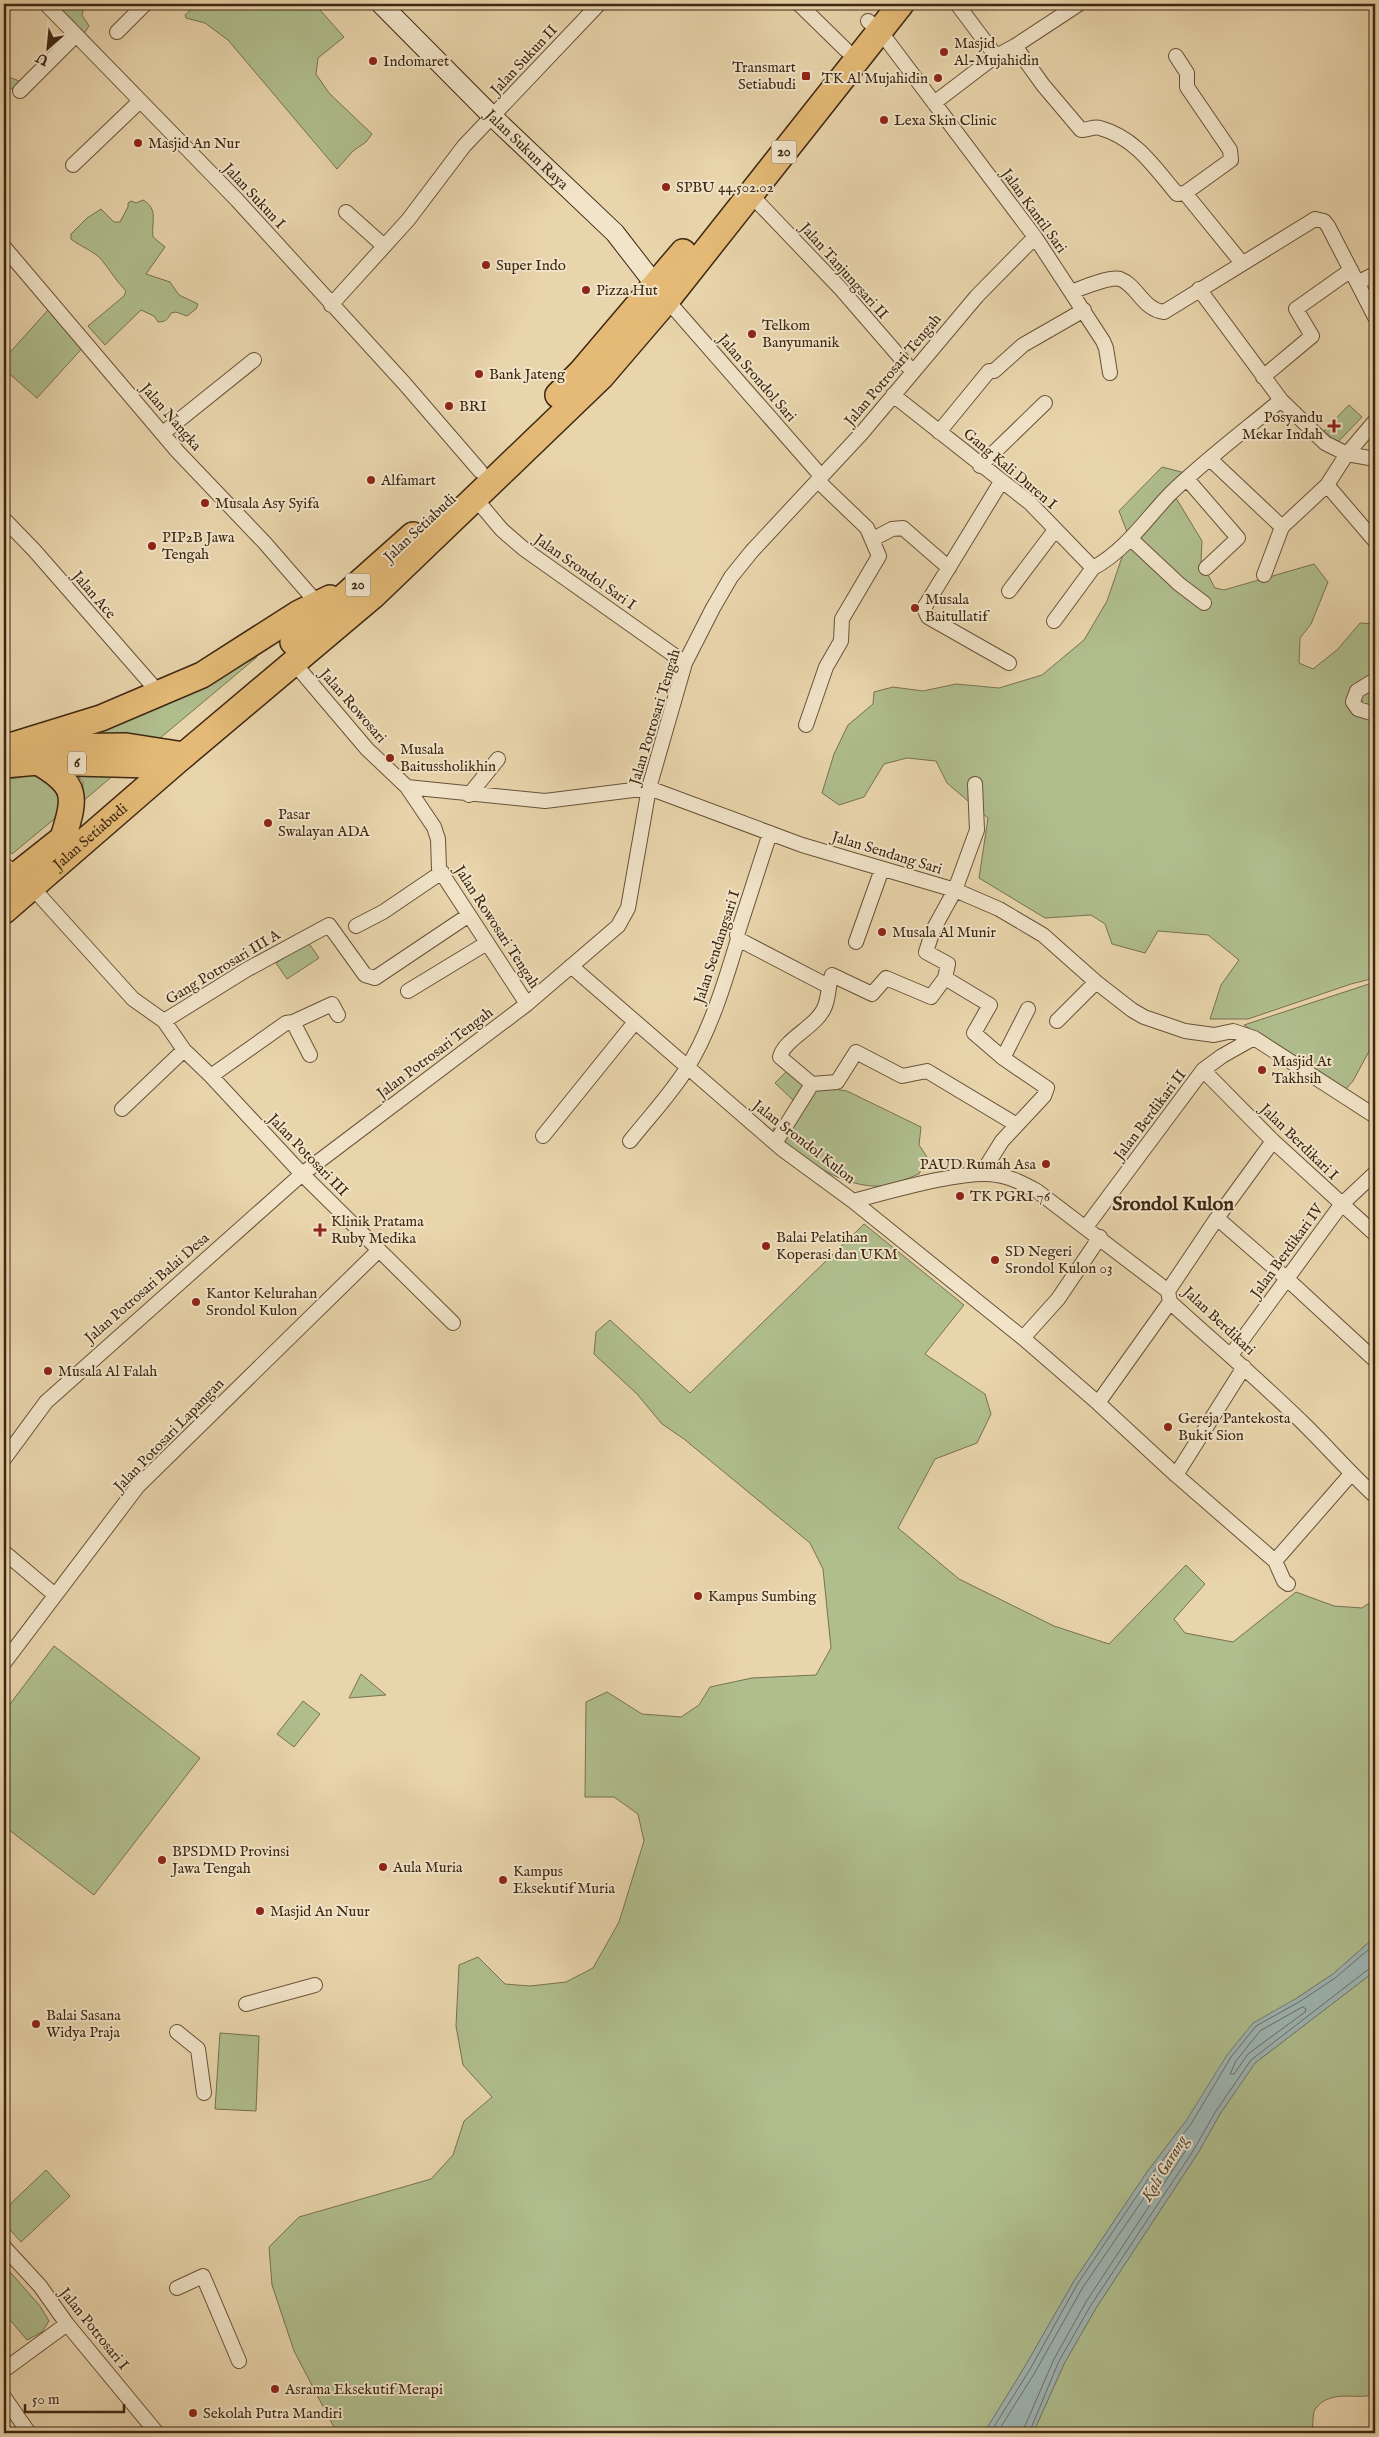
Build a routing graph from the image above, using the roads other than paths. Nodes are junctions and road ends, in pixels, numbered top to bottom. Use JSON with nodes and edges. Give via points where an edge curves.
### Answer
{"nodes":[{"id":1,"x":46,"y":4,"type":"edge"},
{"id":2,"x":145,"y":4,"type":"edge"},
{"id":3,"x":381,"y":4,"type":"edge"},
{"id":4,"x":599,"y":4,"type":"edge"},
{"id":5,"x":799,"y":4,"type":"edge"},
{"id":6,"x":901,"y":4,"type":"edge"},
{"id":7,"x":957,"y":4,"type":"edge"},
{"id":8,"x":1079,"y":4,"type":"edge"},
{"id":9,"x":877,"y":19,"type":"edge"},
{"id":10,"x":117,"y":32,"type":"dead end"},
{"id":11,"x":76,"y":35,"type":"junction"},
{"id":12,"x":1015,"y":46,"type":"junction"},
{"id":13,"x":846,"y":50,"type":"junction"},
{"id":14,"x":996,"y":56,"type":"junction"},
{"id":15,"x":1176,"y":56,"type":"dead end"},
{"id":16,"x":20,"y":91,"type":"dead end"},
{"id":17,"x":140,"y":101,"type":"junction"},
{"id":18,"x":934,"y":103,"type":"junction"},
{"id":19,"x":493,"y":117,"type":"junction"},
{"id":20,"x":73,"y":165,"type":"dead end"},
{"id":21,"x":1185,"y":193,"type":"junction"},
{"id":22,"x":750,"y":195,"type":"junction"},
{"id":23,"x":346,"y":212,"type":"dead end"},
{"id":24,"x":1035,"y":237,"type":"junction"},
{"id":25,"x":384,"y":246,"type":"junction"},
{"id":26,"x":4,"y":248,"type":"edge"},
{"id":27,"x":1242,"y":263,"type":"junction"},
{"id":28,"x":1351,"y":270,"type":"junction"},
{"id":29,"x":1375,"y":274,"type":"edge"},
{"id":30,"x":1359,"y":282,"type":"junction"},
{"id":31,"x":1199,"y":289,"type":"junction"},
{"id":32,"x":1070,"y":292,"type":"junction"},
{"id":33,"x":661,"y":293,"type":"junction"},
{"id":34,"x":331,"y":305,"type":"junction"},
{"id":35,"x":1084,"y":310,"type":"junction"},
{"id":36,"x":1375,"y":317,"type":"edge"},
{"id":37,"x":254,"y":360,"type":"dead end"},
{"id":38,"x":912,"y":371,"type":"junction"},
{"id":39,"x":1110,"y":373,"type":"dead end"},
{"id":40,"x":1263,"y":377,"type":"junction"},
{"id":41,"x":893,"y":395,"type":"junction"},
{"id":42,"x":1281,"y":400,"type":"junction"},
{"id":43,"x":1045,"y":404,"type":"dead end"},
{"id":44,"x":1375,"y":421,"type":"edge"},
{"id":45,"x":939,"y":432,"type":"junction"},
{"id":46,"x":163,"y":433,"type":"junction"},
{"id":47,"x":1347,"y":454,"type":"junction"},
{"id":48,"x":1210,"y":459,"type":"junction"},
{"id":49,"x":1375,"y":459,"type":"edge"},
{"id":50,"x":980,"y":466,"type":"junction"},
{"id":51,"x":480,"y":471,"type":"junction"},
{"id":52,"x":820,"y":479,"type":"junction"},
{"id":53,"x":1187,"y":479,"type":"junction"},
{"id":54,"x":1001,"y":482,"type":"junction"},
{"id":55,"x":1327,"y":485,"type":"junction"},
{"id":56,"x":475,"y":498,"type":"junction"},
{"id":57,"x":4,"y":519,"type":"edge"},
{"id":58,"x":1282,"y":527,"type":"junction"},
{"id":59,"x":1055,"y":530,"type":"junction"},
{"id":60,"x":873,"y":539,"type":"junction"},
{"id":61,"x":1131,"y":539,"type":"junction"},
{"id":62,"x":1375,"y":541,"type":"edge"},
{"id":63,"x":1097,"y":566,"type":"junction"},
{"id":64,"x":948,"y":568,"type":"junction"},
{"id":65,"x":1206,"y":568,"type":"dead end"},
{"id":66,"x":1264,"y":575,"type":"dead end"},
{"id":67,"x":361,"y":582,"type":"junction"},
{"id":68,"x":1009,"y":592,"type":"dead end"},
{"id":69,"x":1204,"y":602,"type":"dead end"},
{"id":70,"x":318,"y":604,"type":"junction"},
{"id":71,"x":1054,"y":621,"type":"dead end"},
{"id":72,"x":294,"y":663,"type":"junction"},
{"id":73,"x":685,"y":663,"type":"junction"},
{"id":74,"x":1009,"y":664,"type":"dead end"},
{"id":75,"x":1375,"y":680,"type":"edge"},
{"id":76,"x":159,"y":693,"type":"junction"},
{"id":77,"x":1375,"y":714,"type":"edge"},
{"id":78,"x":806,"y":725,"type":"dead end"},
{"id":79,"x":5,"y":753,"type":"edge"},
{"id":80,"x":169,"y":758,"type":"junction"},
{"id":81,"x":498,"y":759,"type":"dead end"},
{"id":82,"x":38,"y":762,"type":"junction"},
{"id":83,"x":975,"y":784,"type":"dead end"},
{"id":84,"x":407,"y":787,"type":"junction"},
{"id":85,"x":649,"y":788,"type":"junction"},
{"id":86,"x":469,"y":794,"type":"junction"},
{"id":87,"x":770,"y":833,"type":"junction"},
{"id":88,"x":63,"y":838,"type":"junction"},
{"id":89,"x":882,"y":869,"type":"junction"},
{"id":90,"x":442,"y":872,"type":"junction"},
{"id":91,"x":13,"y":877,"type":"edge"},
{"id":92,"x":955,"y":890,"type":"junction"},
{"id":93,"x":4,"y":912,"type":"edge"},
{"id":94,"x":469,"y":915,"type":"junction"},
{"id":95,"x":356,"y":926,"type":"dead end"},
{"id":96,"x":738,"y":939,"type":"junction"},
{"id":97,"x":856,"y":942,"type":"dead end"},
{"id":98,"x":487,"y":943,"type":"junction"},
{"id":99,"x":571,"y":966,"type":"junction"},
{"id":100,"x":945,"y":978,"type":"junction"},
{"id":101,"x":1096,"y":982,"type":"junction"},
{"id":102,"x":828,"y":986,"type":"junction"},
{"id":103,"x":408,"y":992,"type":"dead end"},
{"id":104,"x":527,"y":1004,"type":"junction"},
{"id":105,"x":335,"y":1009,"type":"dead end"},
{"id":106,"x":1028,"y":1009,"type":"dead end"},
{"id":107,"x":164,"y":1021,"type":"junction"},
{"id":108,"x":1057,"y":1021,"type":"dead end"},
{"id":109,"x":293,"y":1022,"type":"junction"},
{"id":110,"x":635,"y":1022,"type":"junction"},
{"id":111,"x":1254,"y":1038,"type":"junction"},
{"id":112,"x":184,"y":1050,"type":"junction"},
{"id":113,"x":310,"y":1055,"type":"dead end"},
{"id":114,"x":1003,"y":1058,"type":"junction"},
{"id":115,"x":688,"y":1067,"type":"junction"},
{"id":116,"x":1203,"y":1070,"type":"junction"},
{"id":117,"x":211,"y":1076,"type":"junction"},
{"id":118,"x":812,"y":1084,"type":"junction"},
{"id":119,"x":122,"y":1109,"type":"dead end"},
{"id":120,"x":1375,"y":1116,"type":"edge"},
{"id":121,"x":1018,"y":1125,"type":"junction"},
{"id":122,"x":543,"y":1136,"type":"dead end"},
{"id":123,"x":630,"y":1141,"type":"dead end"},
{"id":124,"x":1273,"y":1141,"type":"junction"},
{"id":125,"x":776,"y":1143,"type":"junction"},
{"id":126,"x":982,"y":1173,"type":"junction"},
{"id":127,"x":1375,"y":1173,"type":"edge"},
{"id":128,"x":302,"y":1174,"type":"junction"},
{"id":129,"x":853,"y":1201,"type":"junction"},
{"id":130,"x":1341,"y":1204,"type":"junction"},
{"id":131,"x":1217,"y":1218,"type":"junction"},
{"id":132,"x":1086,"y":1227,"type":"junction"},
{"id":133,"x":1375,"y":1234,"type":"edge"},
{"id":134,"x":1100,"y":1237,"type":"junction"},
{"id":135,"x":379,"y":1250,"type":"junction"},
{"id":136,"x":1286,"y":1278,"type":"junction"},
{"id":137,"x":1169,"y":1296,"type":"junction"},
{"id":138,"x":453,"y":1323,"type":"dead end"},
{"id":139,"x":1023,"y":1338,"type":"junction"},
{"id":140,"x":1231,"y":1355,"type":"junction"},
{"id":141,"x":1375,"y":1360,"type":"edge"},
{"id":142,"x":1244,"y":1367,"type":"junction"},
{"id":143,"x":1098,"y":1403,"type":"junction"},
{"id":144,"x":4,"y":1459,"type":"edge"},
{"id":145,"x":1351,"y":1474,"type":"junction"},
{"id":146,"x":1176,"y":1475,"type":"junction"},
{"id":147,"x":1375,"y":1496,"type":"edge"},
{"id":148,"x":4,"y":1552,"type":"edge"},
{"id":149,"x":1275,"y":1561,"type":"junction"},
{"id":150,"x":1288,"y":1584,"type":"dead end"},
{"id":151,"x":55,"y":1595,"type":"junction"},
{"id":152,"x":6,"y":1656,"type":"edge"},
{"id":153,"x":315,"y":1985,"type":"dead end"},
{"id":154,"x":246,"y":2004,"type":"dead end"},
{"id":155,"x":177,"y":2032,"type":"dead end"},
{"id":156,"x":204,"y":2093,"type":"dead end"},
{"id":157,"x":4,"y":2247,"type":"edge"},
{"id":158,"x":177,"y":2288,"type":"dead end"},
{"id":159,"x":67,"y":2324,"type":"junction"},
{"id":160,"x":239,"y":2361,"type":"dead end"},
{"id":161,"x":4,"y":2370,"type":"edge"},
{"id":162,"x":4,"y":2397,"type":"edge"},
{"id":163,"x":29,"y":2433,"type":"edge"},
{"id":164,"x":157,"y":2433,"type":"edge"}],
"edges":[{"from":1,"to":11,"type":"street","name":"Jalan Sukun I"},
{"from":2,"to":10,"type":"street"},
{"from":3,"to":19,"type":"street","name":"Jalan Sukun Raya"},
{"from":4,"to":19,"type":"street","name":"Jalan Sukun II"},
{"from":5,"to":13,"type":"street"},
{"from":6,"to":9,"type":"highway","number":"20"},
{"from":7,"to":14,"type":"street"},
{"from":8,"to":12,"type":"street"},
{"from":9,"to":13,"type":"highway","number":"20"},
{"from":9,"to":18,"type":"street","name":"Jalan Kantil Sari"},
{"from":9,"to":22,"type":"highway","number":"20"},
{"from":11,"to":16,"type":"street"},
{"from":11,"to":17,"type":"street","name":"Jalan Sukun I"},
{"from":12,"to":14,"type":"street"},
{"from":12,"to":21,"type":"street","via":[[1081,130],[1099,127],[1127,140],[1139,149],[1177,194]]},
{"from":13,"to":33,"type":"highway","number":"20"},
{"from":14,"to":18,"type":"street"},
{"from":15,"to":21,"type":"street","via":[[1186,73],[1187,87],[1232,156]]},
{"from":17,"to":20,"type":"street"},
{"from":17,"to":34,"type":"street","name":"Jalan Sukun I","via":[[237,200]]},
{"from":18,"to":24,"type":"street","name":"Jalan Kantil Sari"},
{"from":19,"to":25,"type":"street","via":[[460,150],[408,220]]},
{"from":19,"to":33,"type":"street","name":"Jalan Sukun Raya","via":[[615,233]]},
{"from":21,"to":27,"type":"street"},
{"from":22,"to":33,"type":"highway","number":"20"},
{"from":22,"to":38,"type":"street","name":"Jalan Tanjungsari II","via":[[841,289]]},
{"from":23,"to":25,"type":"street"},
{"from":24,"to":32,"type":"street","name":"Jalan Kantil Sari"},
{"from":24,"to":38,"type":"street","name":"Jalan Potrosari Tengah","via":[[977,296]]},
{"from":25,"to":34,"type":"street"},
{"from":26,"to":46,"type":"street","name":"Jalan Nangka"},
{"from":27,"to":28,"type":"street","via":[[1315,219],[1324,221],[1328,226]]},
{"from":27,"to":31,"type":"street"},
{"from":28,"to":30,"type":"street"},
{"from":28,"to":40,"type":"street","via":[[1296,309],[1312,336]]},
{"from":29,"to":30,"type":"street"},
{"from":30,"to":36,"type":"street"},
{"from":31,"to":32,"type":"street","via":[[1164,312],[1156,311],[1121,280],[1112,279]]},
{"from":31,"to":40,"type":"street"},
{"from":32,"to":35,"type":"street","name":"Jalan Kantil Sari"},
{"from":33,"to":51,"type":"highway","name":"Jalan Setiabudi","number":"20"},
{"from":33,"to":52,"type":"street","name":"Jalan Srondol Sari"},
{"from":33,"to":56,"type":"highway","name":"Jalan Setiabudi","number":"20","via":[[601,377]]},
{"from":34,"to":51,"type":"street","name":"Jalan Sukun I"},
{"from":35,"to":39,"type":"street","name":"Jalan Kantil Sari","via":[[1106,348]]},
{"from":35,"to":45,"type":"street","via":[[1037,335],[989,371]]},
{"from":37,"to":46,"type":"street"},
{"from":38,"to":41,"type":"street","name":"Jalan Potrosari Tengah"},
{"from":40,"to":42,"type":"street"},
{"from":41,"to":45,"type":"street","name":"Gang Kali Duren I"},
{"from":41,"to":52,"type":"street","name":"Jalan Potrosari Tengah"},
{"from":42,"to":47,"type":"street","via":[[1325,443]]},
{"from":42,"to":48,"type":"street"},
{"from":43,"to":50,"type":"street"},
{"from":44,"to":47,"type":"street"},
{"from":45,"to":50,"type":"street","name":"Gang Kali Duren I"},
{"from":46,"to":70,"type":"street","name":"Jalan Nangka"},
{"from":47,"to":49,"type":"street"},
{"from":47,"to":55,"type":"street"},
{"from":48,"to":53,"type":"street"},
{"from":48,"to":58,"type":"street"},
{"from":50,"to":54,"type":"street","name":"Gang Kali Duren I"},
{"from":51,"to":67,"type":"highway","name":"Jalan Setiabudi","number":"20"},
{"from":52,"to":60,"type":"street","name":"Jalan Srondol Sari","via":[[867,528]]},
{"from":52,"to":73,"type":"street","name":"Jalan Potrosari Tengah","via":[[752,550],[731,577]]},
{"from":53,"to":61,"type":"street"},
{"from":53,"to":65,"type":"street","via":[[1238,535],[1238,540]]},
{"from":54,"to":59,"type":"street","name":"Gang Kali Duren I","via":[[1030,503]]},
{"from":54,"to":64,"type":"street"},
{"from":55,"to":58,"type":"street"},
{"from":55,"to":62,"type":"street"},
{"from":56,"to":72,"type":"highway","name":"Jalan Setiabudi","number":"20","via":[[374,595]]},
{"from":56,"to":73,"type":"street","name":"Jalan Srondol Sari I","via":[[524,550]]},
{"from":57,"to":76,"type":"street","name":"Jalan Ace"},
{"from":58,"to":66,"type":"street"},
{"from":59,"to":63,"type":"street","name":"Gang Kali Duren I"},
{"from":59,"to":68,"type":"street"},
{"from":60,"to":64,"type":"street","via":[[892,529],[902,528]]},
{"from":60,"to":78,"type":"street","via":[[879,552],[878,562],[842,619],[841,641],[826,667]]},
{"from":61,"to":63,"type":"street"},
{"from":61,"to":69,"type":"street","via":[[1179,584]]},
{"from":63,"to":71,"type":"street"},
{"from":64,"to":74,"type":"street","via":[[924,608],[928,617]]},
{"from":67,"to":70,"type":"highway"},
{"from":67,"to":80,"type":"highway","name":"Jalan Setiabudi","number":"20"},
{"from":70,"to":76,"type":"highway","via":[[202,675]]},
{"from":72,"to":80,"type":"highway","name":"Jalan Setiabudi","number":"20"},
{"from":72,"to":84,"type":"street","name":"Jalan Rowosari","via":[[367,749]]},
{"from":73,"to":85,"type":"street","name":"Jalan Potrosari Tengah"},
{"from":75,"to":77,"type":"street","via":[[1357,691],[1352,702],[1358,709]]},
{"from":76,"to":79,"type":"highway"},
{"from":79,"to":80,"type":"highway","via":[[126,746]]},
{"from":79,"to":82,"type":"highway","number":"6"},
{"from":80,"to":82,"type":"highway","number":"6"},
{"from":80,"to":88,"type":"highway","name":"Jalan Setiabudi","number":"20"},
{"from":80,"to":91,"type":"highway","name":"Jalan Setiabudi","number":"20"},
{"from":81,"to":86,"type":"street"},
{"from":82,"to":88,"type":"highway","via":[[58,774],[70,789],[73,808]]},
{"from":83,"to":92,"type":"street","via":[[977,830]]},
{"from":84,"to":86,"type":"street"},
{"from":84,"to":90,"type":"street","name":"Jalan Rowosari Tengah","via":[[434,827]]},
{"from":85,"to":86,"type":"street","via":[[545,800]]},
{"from":85,"to":87,"type":"street","name":"Jalan Sendang Sari"},
{"from":85,"to":99,"type":"street","name":"Jalan Potrosari Tengah","via":[[628,908],[618,926]]},
{"from":87,"to":89,"type":"street","name":"Jalan Sendang Sari"},
{"from":87,"to":96,"type":"street","name":"Jalan Sendangsari I"},
{"from":88,"to":91,"type":"highway","name":"Jalan Setiabudi","number":"20"},
{"from":89,"to":92,"type":"street","name":"Jalan Sendang Sari"},
{"from":89,"to":97,"type":"street"},
{"from":90,"to":94,"type":"street","name":"Jalan Rowosari Tengah"},
{"from":90,"to":95,"type":"street","via":[[384,912]]},
{"from":91,"to":93,"type":"highway","name":"Jalan Setiabudi","number":"20"},
{"from":91,"to":107,"type":"street","name":"Jalan Potosari III","via":[[133,999]]},
{"from":92,"to":100,"type":"street","via":[[933,930],[926,952],[948,964]]},
{"from":92,"to":101,"type":"street","name":"Jalan Sendang Sari","via":[[1024,922]]},
{"from":94,"to":98,"type":"street","name":"Jalan Rowosari Tengah"},
{"from":94,"to":107,"type":"street","name":"Gang Potrosari III A","via":[[375,978],[365,974],[329,925],[246,970]]},
{"from":96,"to":102,"type":"street"},
{"from":96,"to":115,"type":"street","name":"Jalan Sendangsari I","via":[[718,999]]},
{"from":98,"to":103,"type":"street"},
{"from":98,"to":104,"type":"street","name":"Jalan Rowosari Tengah"},
{"from":99,"to":104,"type":"street","name":"Jalan Potrosari Tengah"},
{"from":99,"to":110,"type":"street","name":"Jalan Srondol Kulon"},
{"from":100,"to":102,"type":"street","via":[[931,997],[886,978],[872,994],[832,975]]},
{"from":100,"to":114,"type":"street","via":[[990,1005],[974,1033]]},
{"from":101,"to":108,"type":"street"},
{"from":101,"to":111,"type":"street","name":"Jalan Sendang Sari","via":[[1132,1010],[1164,1025],[1214,1035],[1233,1031]]},
{"from":102,"to":118,"type":"street","via":[[825,1006],[806,1029],[781,1050],[780,1057]]},
{"from":104,"to":128,"type":"street","name":"Jalan Potrosari Tengah"},
{"from":105,"to":109,"type":"street"},
{"from":106,"to":114,"type":"street"},
{"from":107,"to":112,"type":"street","name":"Jalan Potosari III"},
{"from":109,"to":113,"type":"street"},
{"from":109,"to":117,"type":"street","via":[[280,1026]]},
{"from":110,"to":115,"type":"street","name":"Jalan Srondol Kulon"},
{"from":110,"to":122,"type":"street"},
{"from":111,"to":116,"type":"street","name":"Jalan Berdikari II"},
{"from":111,"to":120,"type":"street","name":"Jalan Sendang Sari"},
{"from":112,"to":117,"type":"street","name":"Jalan Potosari III"},
{"from":112,"to":119,"type":"street"},
{"from":114,"to":121,"type":"street","via":[[1047,1088],[1044,1096]]},
{"from":115,"to":123,"type":"street","name":"Jalan Sendangsari I"},
{"from":115,"to":125,"type":"street","name":"Jalan Srondol Kulon"},
{"from":116,"to":124,"type":"street","name":"Jalan Berdikari I"},
{"from":116,"to":132,"type":"street","name":"Jalan Berdikari II"},
{"from":117,"to":128,"type":"street","name":"Jalan Potosari III"},
{"from":118,"to":121,"type":"street","via":[[836,1082],[856,1052],[902,1076],[927,1071]]},
{"from":118,"to":125,"type":"street"},
{"from":121,"to":126,"type":"street","via":[[1002,1141]]},
{"from":124,"to":130,"type":"street","name":"Jalan Berdikari I"},
{"from":124,"to":131,"type":"street"},
{"from":125,"to":129,"type":"street","name":"Jalan Srondol Kulon"},
{"from":126,"to":129,"type":"street","name":"Jalan Berdikari"},
{"from":126,"to":132,"type":"street","name":"Jalan Berdikari","via":[[1015,1180],[1037,1191]]},
{"from":127,"to":130,"type":"street","name":"Jalan Berdikari IV"},
{"from":128,"to":135,"type":"street","name":"Jalan Potosari III"},
{"from":128,"to":144,"type":"street","name":"Jalan Potrosari Balai Desa","via":[[46,1402]]},
{"from":129,"to":139,"type":"street","name":"Jalan Srondol Kulon"},
{"from":130,"to":133,"type":"street","name":"Jalan Berdikari I"},
{"from":130,"to":136,"type":"street","name":"Jalan Berdikari IV"},
{"from":131,"to":136,"type":"street"},
{"from":131,"to":137,"type":"street"},
{"from":132,"to":134,"type":"street","name":"Jalan Berdikari"},
{"from":134,"to":137,"type":"street","name":"Jalan Berdikari"},
{"from":134,"to":139,"type":"street","via":[[1058,1299]]},
{"from":135,"to":138,"type":"street","name":"Jalan Potosari III"},
{"from":135,"to":151,"type":"street","name":"Jalan Potosari Lapangan","via":[[138,1486]]},
{"from":136,"to":140,"type":"street","name":"Jalan Berdikari IV"},
{"from":136,"to":141,"type":"street"},
{"from":137,"to":140,"type":"street","name":"Jalan Berdikari"},
{"from":137,"to":143,"type":"street"},
{"from":139,"to":143,"type":"street","name":"Jalan Srondol Kulon"},
{"from":140,"to":142,"type":"street","name":"Jalan Berdikari"},
{"from":142,"to":145,"type":"street","name":"Jalan Berdikari"},
{"from":142,"to":146,"type":"street"},
{"from":143,"to":146,"type":"street","name":"Jalan Srondol Kulon"},
{"from":145,"to":147,"type":"street","name":"Jalan Berdikari"},
{"from":145,"to":149,"type":"street"},
{"from":146,"to":149,"type":"street","name":"Jalan Srondol Kulon"},
{"from":148,"to":151,"type":"street"},
{"from":149,"to":150,"type":"street","name":"Jalan Srondol Kulon"},
{"from":151,"to":152,"type":"street","name":"Jalan Potosari Lapangan"},
{"from":153,"to":154,"type":"street"},
{"from":155,"to":156,"type":"street","via":[[198,2049]]},
{"from":157,"to":159,"type":"street","name":"Jalan Potrosari I","via":[[40,2286]]},
{"from":158,"to":160,"type":"street","via":[[203,2276]]},
{"from":159,"to":161,"type":"street"},
{"from":159,"to":164,"type":"street","name":"Jalan Potrosari I"},
{"from":162,"to":163,"type":"street"}]}
